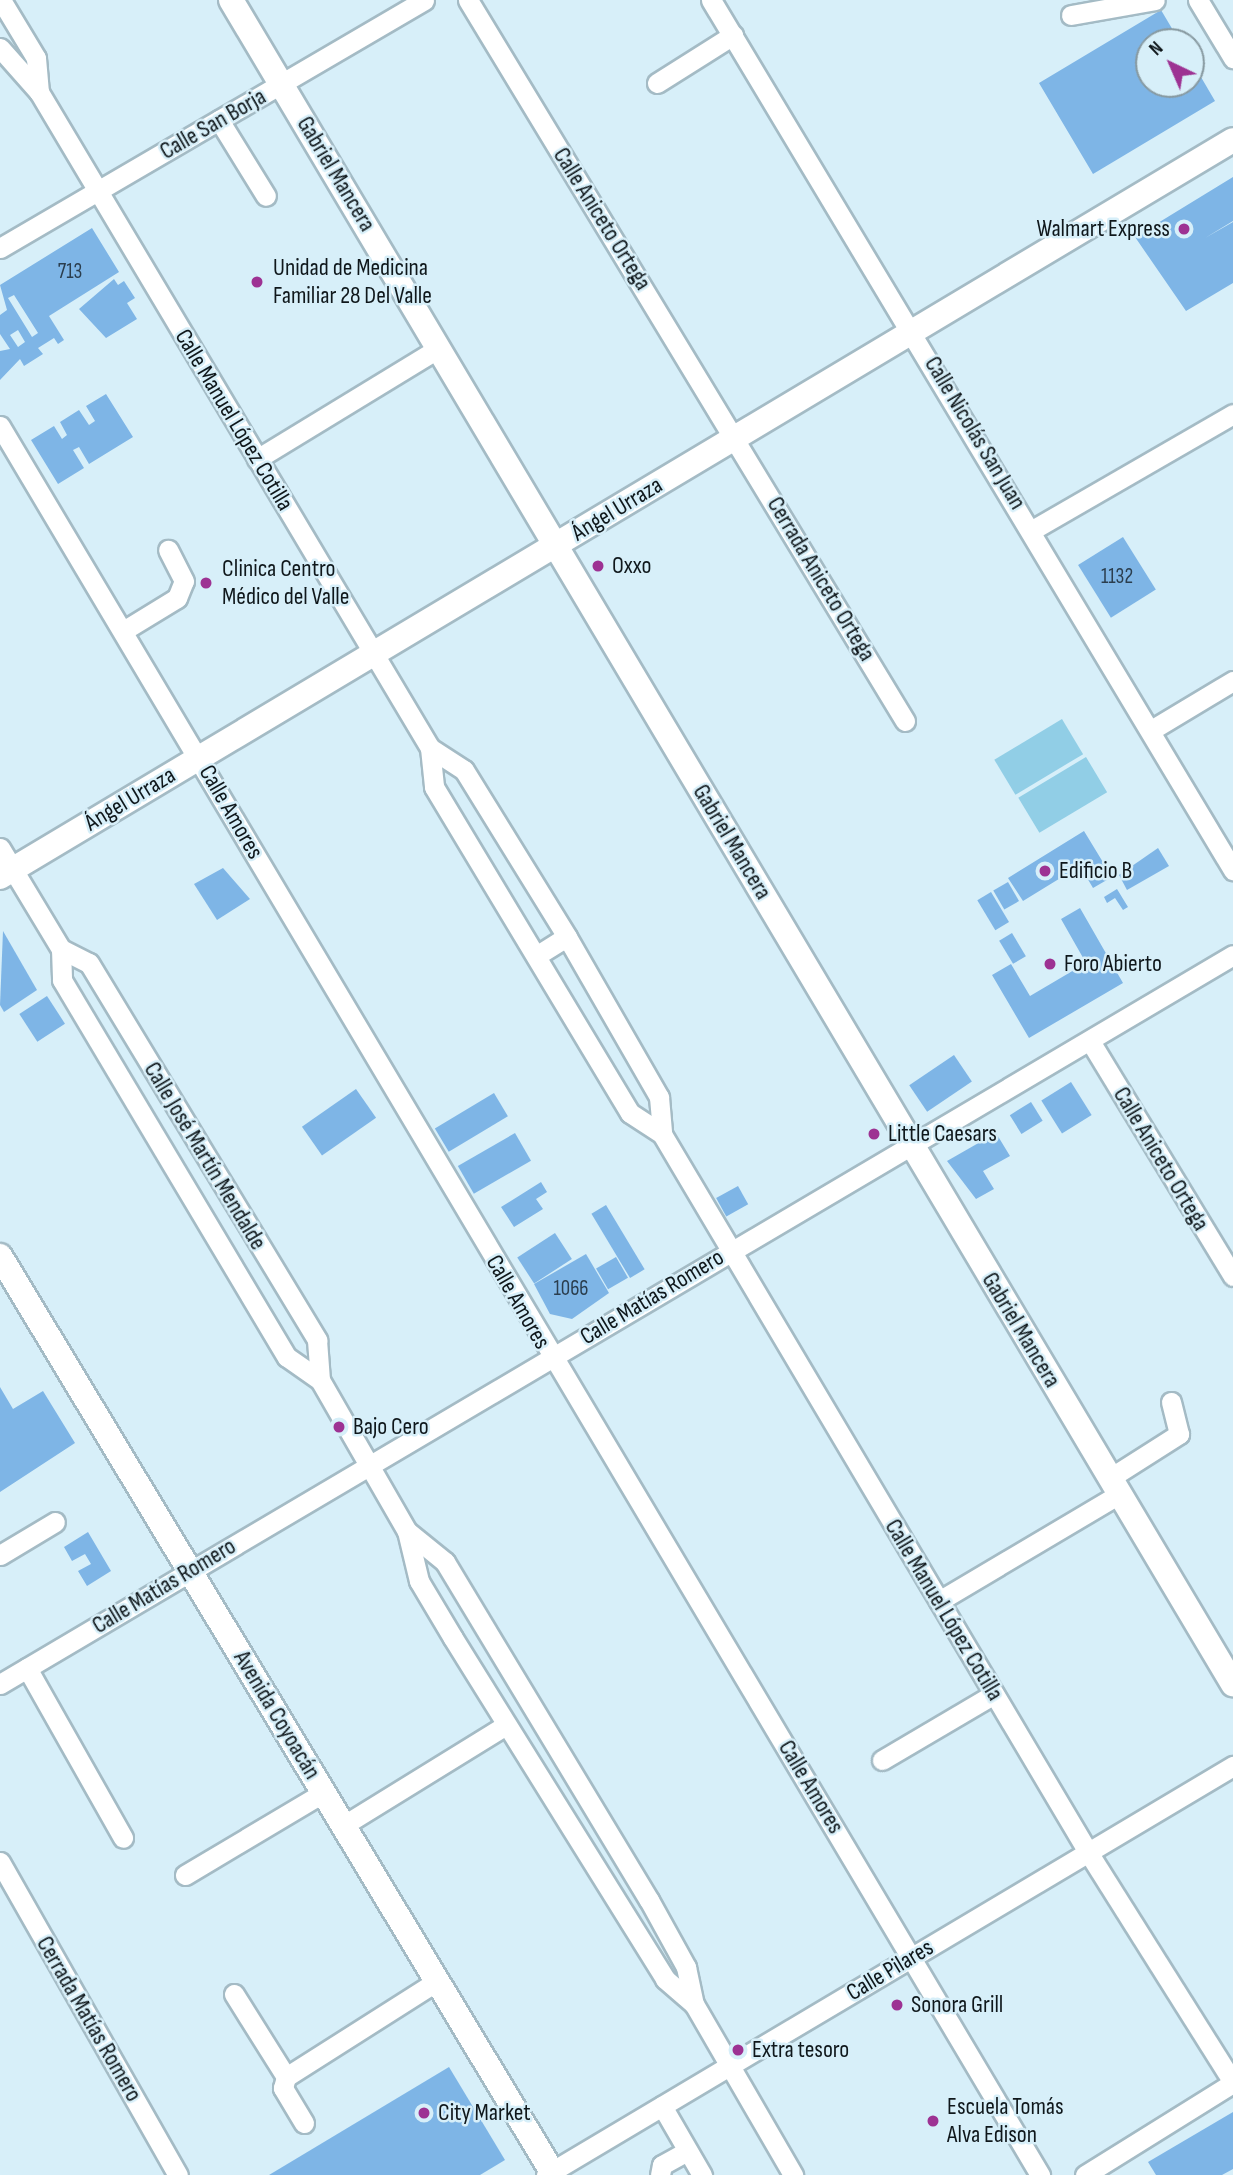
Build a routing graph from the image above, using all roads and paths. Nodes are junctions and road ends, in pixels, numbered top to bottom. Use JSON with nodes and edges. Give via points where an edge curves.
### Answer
{"nodes":[{"id":1,"x":1,"y":0,"type":"edge"},
{"id":2,"x":231,"y":0,"type":"edge"},
{"id":3,"x":424,"y":0,"type":"edge"},
{"id":4,"x":468,"y":0,"type":"edge"},
{"id":5,"x":711,"y":0,"type":"edge"},
{"id":6,"x":1155,"y":0,"type":"edge"},
{"id":7,"x":1198,"y":0,"type":"edge"},
{"id":8,"x":1071,"y":15,"type":"dead end"},
{"id":9,"x":733,"y":35,"type":"junction"},
{"id":10,"x":0,"y":48,"type":"edge"},
{"id":11,"x":1233,"y":58,"type":"edge"},
{"id":12,"x":657,"y":83,"type":"dead end"},
{"id":13,"x":282,"y":84,"type":"junction"},
{"id":14,"x":39,"y":92,"type":"junction"},
{"id":15,"x":219,"y":120,"type":"junction"},
{"id":16,"x":1233,"y":140,"type":"edge"},
{"id":17,"x":98,"y":191,"type":"junction"},
{"id":18,"x":265,"y":196,"type":"dead end"},
{"id":19,"x":0,"y":248,"type":"edge"},
{"id":20,"x":914,"y":331,"type":"junction"},
{"id":21,"x":439,"y":348,"type":"junction"},
{"id":22,"x":1233,"y":414,"type":"edge"},
{"id":23,"x":0,"y":426,"type":"edge"},
{"id":24,"x":736,"y":437,"type":"junction"},
{"id":25,"x":257,"y":459,"type":"junction"},
{"id":26,"x":1034,"y":529,"type":"junction"},
{"id":27,"x":555,"y":545,"type":"junction"},
{"id":28,"x":167,"y":550,"type":"dead end"},
{"id":29,"x":123,"y":631,"type":"junction"},
{"id":30,"x":373,"y":653,"type":"junction"},
{"id":31,"x":1233,"y":681,"type":"edge"},
{"id":32,"x":905,"y":721,"type":"dead end"},
{"id":33,"x":1153,"y":729,"type":"junction"},
{"id":34,"x":430,"y":748,"type":"junction"},
{"id":35,"x":199,"y":757,"type":"junction"},
{"id":36,"x":0,"y":848,"type":"edge"},
{"id":37,"x":1233,"y":870,"type":"edge"},
{"id":38,"x":6,"y":873,"type":"edge"},
{"id":39,"x":567,"y":937,"type":"junction"},
{"id":40,"x":61,"y":948,"type":"junction"},
{"id":41,"x":536,"y":956,"type":"junction"},
{"id":42,"x":1233,"y":956,"type":"edge"},
{"id":43,"x":1090,"y":1041,"type":"junction"},
{"id":44,"x":662,"y":1134,"type":"junction"},
{"id":45,"x":911,"y":1146,"type":"junction"},
{"id":46,"x":731,"y":1251,"type":"junction"},
{"id":47,"x":0,"y":1256,"type":"edge"},
{"id":48,"x":1233,"y":1276,"type":"edge"},
{"id":49,"x":551,"y":1358,"type":"junction"},
{"id":50,"x":320,"y":1380,"type":"junction"},
{"id":51,"x":1171,"y":1402,"type":"dead end"},
{"id":52,"x":369,"y":1465,"type":"junction"},
{"id":53,"x":1114,"y":1486,"type":"junction"},
{"id":54,"x":55,"y":1522,"type":"dead end"},
{"id":55,"x":407,"y":1531,"type":"junction"},
{"id":56,"x":0,"y":1555,"type":"edge"},
{"id":57,"x":189,"y":1571,"type":"junction"},
{"id":58,"x":939,"y":1601,"type":"junction"},
{"id":59,"x":481,"y":1621,"type":"junction"},
{"id":60,"x":453,"y":1638,"type":"junction"},
{"id":61,"x":27,"y":1668,"type":"junction"},
{"id":62,"x":0,"y":1684,"type":"edge"},
{"id":63,"x":1233,"y":1684,"type":"edge"},
{"id":64,"x":994,"y":1694,"type":"junction"},
{"id":65,"x":506,"y":1725,"type":"junction"},
{"id":66,"x":882,"y":1760,"type":"dead end"},
{"id":67,"x":1233,"y":1766,"type":"edge"},
{"id":68,"x":573,"y":1772,"type":"junction"},
{"id":69,"x":545,"y":1790,"type":"junction"},
{"id":70,"x":324,"y":1792,"type":"junction"},
{"id":71,"x":344,"y":1825,"type":"junction"},
{"id":72,"x":123,"y":1838,"type":"dead end"},
{"id":73,"x":1088,"y":1852,"type":"junction"},
{"id":74,"x":0,"y":1862,"type":"edge"},
{"id":75,"x":185,"y":1875,"type":"dead end"},
{"id":76,"x":649,"y":1900,"type":"junction"},
{"id":77,"x":623,"y":1916,"type":"junction"},
{"id":78,"x":914,"y":1956,"type":"junction"},
{"id":79,"x":437,"y":1980,"type":"junction"},
{"id":80,"x":234,"y":1994,"type":"dead end"},
{"id":81,"x":694,"y":2004,"type":"junction"},
{"id":82,"x":729,"y":2066,"type":"junction"},
{"id":83,"x":286,"y":2077,"type":"junction"},
{"id":84,"x":1233,"y":2082,"type":"edge"},
{"id":85,"x":662,"y":2106,"type":"junction"},
{"id":86,"x":304,"y":2123,"type":"dead end"},
{"id":87,"x":687,"y":2151,"type":"junction"},
{"id":88,"x":550,"y":2174,"type":"edge"},
{"id":89,"x":178,"y":2175,"type":"edge"},
{"id":90,"x":660,"y":2175,"type":"edge"},
{"id":91,"x":702,"y":2175,"type":"edge"},
{"id":92,"x":793,"y":2175,"type":"edge"},
{"id":93,"x":1040,"y":2175,"type":"edge"},
{"id":94,"x":1084,"y":2175,"type":"edge"}],
"edges":[{"from":1,"to":14,"type":"street","name":"Calle Manuel López Cotilla","via":[[36,58]]},
{"from":2,"to":13,"type":"main road","name":"Gabriel Mancera"},
{"from":3,"to":13,"type":"street","name":"Calle San Borja"},
{"from":4,"to":24,"type":"street","name":"Calle Aniceto Ortega"},
{"from":5,"to":9,"type":"street","name":"Calle Nicolás San Juan"},
{"from":6,"to":8,"type":"street"},
{"from":7,"to":11,"type":"street"},
{"from":9,"to":12,"type":"street"},
{"from":9,"to":20,"type":"street","name":"Calle Nicolás San Juan"},
{"from":10,"to":14,"type":"street","name":"Calle Manuel López Cotilla","via":[[19,78]]},
{"from":13,"to":15,"type":"street","name":"Calle San Borja"},
{"from":13,"to":21,"type":"main road","name":"Gabriel Mancera"},
{"from":14,"to":17,"type":"street","name":"Calle Manuel López Cotilla"},
{"from":15,"to":17,"type":"street","name":"Calle San Borja"},
{"from":15,"to":18,"type":"street"},
{"from":16,"to":20,"type":"main road","name":"Ángel Urraza"},
{"from":17,"to":19,"type":"street","name":"Calle San Borja"},
{"from":17,"to":25,"type":"street","name":"Calle Manuel López Cotilla"},
{"from":20,"to":24,"type":"main road","name":"Ángel Urraza"},
{"from":20,"to":26,"type":"street","name":"Calle Nicolás San Juan"},
{"from":21,"to":25,"type":"street"},
{"from":21,"to":27,"type":"main road","name":"Gabriel Mancera"},
{"from":22,"to":26,"type":"street"},
{"from":23,"to":29,"type":"street","name":"Calle Amores"},
{"from":24,"to":27,"type":"main road","name":"Ángel Urraza"},
{"from":24,"to":32,"type":"street","name":"Cerrada Aniceto Ortega"},
{"from":25,"to":30,"type":"street","name":"Calle Manuel López Cotilla"},
{"from":26,"to":33,"type":"street","name":"Calle Nicolás San Juan"},
{"from":27,"to":30,"type":"main road","name":"Ángel Urraza"},
{"from":27,"to":45,"type":"main road","name":"Gabriel Mancera"},
{"from":28,"to":29,"type":"street","via":[[184,581],[177,598]]},
{"from":29,"to":35,"type":"street","name":"Calle Amores"},
{"from":30,"to":34,"type":"street","name":"Calle Manuel López Cotilla"},
{"from":30,"to":35,"type":"main road","name":"Ángel Urraza"},
{"from":31,"to":33,"type":"street"},
{"from":33,"to":37,"type":"street","name":"Calle Nicolás San Juan"},
{"from":34,"to":39,"type":"street","name":"Calle Manuel López Cotilla","via":[[464,770]]},
{"from":34,"to":41,"type":"street","name":"Calle Manuel López Cotilla","via":[[434,787]]},
{"from":35,"to":38,"type":"main road","name":"Ángel Urraza"},
{"from":35,"to":49,"type":"street","name":"Calle Amores"},
{"from":36,"to":38,"type":"street","name":"Calle José Martín Mendalde"},
{"from":38,"to":40,"type":"street","name":"Calle José Martín Mendalde"},
{"from":39,"to":41,"type":"street"},
{"from":39,"to":44,"type":"street","name":"Calle Manuel López Cotilla","via":[[659,1097]]},
{"from":40,"to":50,"type":"street","name":"Calle José Martín Mendalde","via":[[62,980],[280,1345],[301,1371]]},
{"from":40,"to":50,"type":"street","name":"Calle José Martín Mendalde","via":[[89,963],[317,1340]]},
{"from":41,"to":44,"type":"street","name":"Calle Manuel López Cotilla","via":[[630,1112]]},
{"from":42,"to":43,"type":"street","name":"Calle Matías Romero"},
{"from":43,"to":45,"type":"street","name":"Calle Matías Romero"},
{"from":43,"to":48,"type":"street","name":"Calle Aniceto Ortega"},
{"from":44,"to":46,"type":"street","name":"Calle Manuel López Cotilla"},
{"from":45,"to":46,"type":"street","name":"Calle Matías Romero"},
{"from":45,"to":53,"type":"main road","name":"Gabriel Mancera"},
{"from":46,"to":49,"type":"street","name":"Calle Matías Romero"},
{"from":46,"to":58,"type":"street","name":"Calle Manuel López Cotilla"},
{"from":47,"to":57,"type":"main road","name":"Avenida Coyoacán"},
{"from":49,"to":52,"type":"street","name":"Calle Matías Romero"},
{"from":49,"to":78,"type":"street","name":"Calle Amores"},
{"from":50,"to":52,"type":"street","name":"Calle José Martín Mendalde"},
{"from":51,"to":53,"type":"street","via":[[1179,1434]]},
{"from":52,"to":55,"type":"street","name":"Calle José Martín Mendalde"},
{"from":52,"to":57,"type":"street","name":"Calle Matías Romero"},
{"from":53,"to":58,"type":"street"},
{"from":53,"to":63,"type":"main road","name":"Gabriel Mancera"},
{"from":54,"to":56,"type":"street"},
{"from":55,"to":59,"type":"street","name":"Calle José Martín Mendalde","via":[[446,1562]]},
{"from":55,"to":60,"type":"street","name":"Calle José Martín Mendalde","via":[[419,1581]]},
{"from":57,"to":61,"type":"street","name":"Calle Matías Romero"},
{"from":57,"to":70,"type":"main road","name":"Avenida Coyoacán"},
{"from":58,"to":64,"type":"street","name":"Calle Manuel López Cotilla"},
{"from":59,"to":60,"type":"street"},
{"from":59,"to":68,"type":"street","name":"Calle José Martín Mendalde"},
{"from":60,"to":65,"type":"street","name":"Calle José Martín Mendalde"},
{"from":61,"to":62,"type":"street","name":"Calle Matías Romero"},
{"from":61,"to":72,"type":"street"},
{"from":64,"to":66,"type":"street"},
{"from":64,"to":73,"type":"street","name":"Calle Manuel López Cotilla"},
{"from":65,"to":69,"type":"street","name":"Calle José Martín Mendalde"},
{"from":65,"to":71,"type":"street"},
{"from":67,"to":73,"type":"street","name":"Calle Pilares"},
{"from":68,"to":69,"type":"street"},
{"from":68,"to":76,"type":"street","name":"Calle José Martín Mendalde"},
{"from":69,"to":77,"type":"street","name":"Calle José Martín Mendalde"},
{"from":70,"to":71,"type":"main road","name":"Avenida Coyoacán"},
{"from":70,"to":75,"type":"street"},
{"from":71,"to":79,"type":"main road","name":"Avenida Coyoacán"},
{"from":73,"to":78,"type":"street","name":"Calle Pilares"},
{"from":73,"to":84,"type":"street","name":"Calle Manuel López Cotilla"},
{"from":74,"to":89,"type":"street","name":"Cerrada Matías Romero"},
{"from":76,"to":77,"type":"street"},
{"from":76,"to":81,"type":"street","name":"Calle José Martín Mendalde","via":[[686,1966]]},
{"from":77,"to":81,"type":"street","name":"Calle José Martín Mendalde","via":[[665,1979]]},
{"from":78,"to":82,"type":"street","name":"Calle Pilares"},
{"from":78,"to":93,"type":"street","name":"Calle Amores"},
{"from":79,"to":83,"type":"street"},
{"from":79,"to":88,"type":"main road","name":"Avenida Coyoacán"},
{"from":80,"to":83,"type":"street"},
{"from":81,"to":82,"type":"street","name":"Calle José Martín Mendalde"},
{"from":82,"to":85,"type":"street","name":"Calle Pilares"},
{"from":82,"to":92,"type":"street","name":"Calle José Martín Mendalde"},
{"from":83,"to":86,"type":"street","via":[[284,2088]]},
{"from":84,"to":94,"type":"street"},
{"from":85,"to":87,"type":"street"},
{"from":85,"to":88,"type":"street","name":"Calle Pilares"},
{"from":87,"to":90,"type":"street","via":[[662,2165]]},
{"from":87,"to":91,"type":"street"}]}
